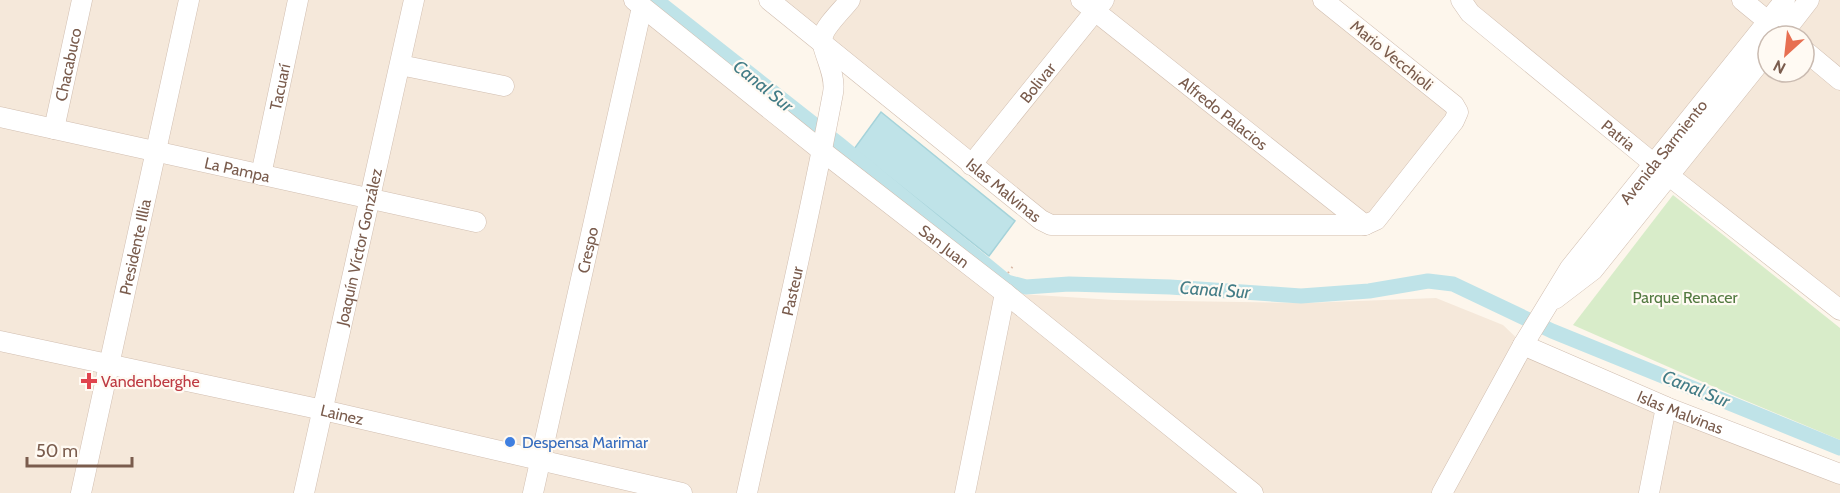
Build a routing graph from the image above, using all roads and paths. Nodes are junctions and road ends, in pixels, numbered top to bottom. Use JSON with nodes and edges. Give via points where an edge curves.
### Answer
{"nodes":[{"id":1,"x":82,"y":0,"type":"edge"},
{"id":2,"x":189,"y":0,"type":"edge"},
{"id":3,"x":298,"y":0,"type":"edge"},
{"id":4,"x":414,"y":0,"type":"edge"},
{"id":5,"x":769,"y":0,"type":"edge"},
{"id":6,"x":850,"y":0,"type":"edge"},
{"id":7,"x":1323,"y":0,"type":"edge"},
{"id":8,"x":1461,"y":0,"type":"edge"},
{"id":9,"x":1742,"y":0,"type":"edge"},
{"id":10,"x":1785,"y":0,"type":"edge"},
{"id":11,"x":1809,"y":0,"type":"edge"},
{"id":12,"x":638,"y":3,"type":"edge"},
{"id":13,"x":1094,"y":4,"type":"edge"},
{"id":14,"x":1770,"y":24,"type":"edge"},
{"id":15,"x":1781,"y":24,"type":"edge"},
{"id":16,"x":1787,"y":24,"type":"edge"},
{"id":17,"x":822,"y":44,"type":"junction"},
{"id":18,"x":1756,"y":60,"type":"edge"},
{"id":19,"x":1816,"y":60,"type":"edge"},
{"id":20,"x":400,"y":65,"type":"junction"},
{"id":21,"x":1756,"y":65,"type":"edge"},
{"id":22,"x":860,"y":75,"type":"junction"},
{"id":23,"x":1840,"y":80,"type":"edge"},
{"id":24,"x":504,"y":86,"type":"dead end"},
{"id":25,"x":833,"y":93,"type":"junction"},
{"id":26,"x":0,"y":117,"type":"edge"},
{"id":27,"x":54,"y":129,"type":"junction"},
{"id":28,"x":822,"y":151,"type":"junction"},
{"id":29,"x":155,"y":152,"type":"junction"},
{"id":30,"x":971,"y":165,"type":"junction"},
{"id":31,"x":1662,"y":170,"type":"junction"},
{"id":32,"x":261,"y":175,"type":"junction"},
{"id":33,"x":370,"y":198,"type":"junction"},
{"id":34,"x":476,"y":222,"type":"dead end"},
{"id":35,"x":1365,"y":225,"type":"junction"},
{"id":36,"x":1005,"y":293,"type":"junction"},
{"id":37,"x":1840,"y":310,"type":"edge"},
{"id":38,"x":0,"y":341,"type":"edge"},
{"id":39,"x":1526,"y":341,"type":"junction"},
{"id":40,"x":109,"y":366,"type":"junction"},
{"id":41,"x":1666,"y":407,"type":"junction"},
{"id":42,"x":322,"y":410,"type":"junction"},
{"id":43,"x":540,"y":461,"type":"junction"},
{"id":44,"x":1840,"y":474,"type":"edge"},
{"id":45,"x":1450,"y":492,"type":"edge"},
{"id":46,"x":81,"y":493,"type":"edge"},
{"id":47,"x":304,"y":493,"type":"edge"},
{"id":48,"x":533,"y":493,"type":"edge"},
{"id":49,"x":682,"y":493,"type":"edge"},
{"id":50,"x":747,"y":493,"type":"edge"},
{"id":51,"x":965,"y":493,"type":"edge"},
{"id":52,"x":1253,"y":493,"type":"edge"},
{"id":53,"x":1649,"y":493,"type":"edge"}],
"edges":[{"from":1,"to":27,"type":"street","name":"Chacabuco"},
{"from":2,"to":29,"type":"street","name":"Presidente Illia"},
{"from":3,"to":32,"type":"street","name":"Tacuarí"},
{"from":4,"to":20,"type":"street","name":"Joaquín Víctor González"},
{"from":5,"to":17,"type":"street","name":"Islas Malvinas"},
{"from":6,"to":17,"type":"street","via":[[823,34]]},
{"from":7,"to":35,"type":"street","name":"Mario Vecchioli","via":[[1455,105],[1458,112],[1376,220]]},
{"from":8,"to":31,"type":"street","name":"Patria","via":[[1470,13]]},
{"from":9,"to":14,"type":"street"},
{"from":10,"to":15,"type":"street","name":"Avenida Sarmiento"},
{"from":11,"to":16,"type":"street","name":"Avenida Sarmiento"},
{"from":12,"to":28,"type":"street","name":"San Juan"},
{"from":12,"to":43,"type":"street","name":"Crespo"},
{"from":13,"to":30,"type":"street","name":"Bolivar"},
{"from":13,"to":35,"type":"street","name":"Alfredo Palacios"},
{"from":17,"to":22,"type":"street","name":"Islas Malvinas"},
{"from":17,"to":25,"type":"street","name":"Pasteur","via":[[832,70]]},
{"from":18,"to":31,"type":"street","name":"Avenida Sarmiento"},
{"from":19,"to":23,"type":"street"},
{"from":20,"to":24,"type":"street"},
{"from":20,"to":33,"type":"street","name":"Joaquín Víctor González"},
{"from":21,"to":31,"type":"street","name":"Avenida Sarmiento"},
{"from":22,"to":25,"type":"street","via":[[842,79]]},
{"from":22,"to":30,"type":"street","name":"Islas Malvinas"},
{"from":25,"to":28,"type":"street","name":"Pasteur"},
{"from":26,"to":27,"type":"street","name":"La Pampa"},
{"from":27,"to":29,"type":"street","name":"La Pampa"},
{"from":28,"to":36,"type":"street","name":"San Juan"},
{"from":28,"to":50,"type":"street","name":"Pasteur"},
{"from":29,"to":32,"type":"street","name":"La Pampa"},
{"from":29,"to":40,"type":"street","name":"Presidente Illia"},
{"from":30,"to":35,"type":"street","name":"Islas Malvinas","via":[[1051,225]]},
{"from":31,"to":37,"type":"street","name":"Patria"},
{"from":31,"to":39,"type":"street","name":"Avenida Sarmiento","via":[[1593,270],[1546,306]]},
{"from":32,"to":33,"type":"street","name":"La Pampa"},
{"from":33,"to":34,"type":"street","name":"La Pampa"},
{"from":33,"to":42,"type":"street","name":"Joaquín Víctor González"},
{"from":36,"to":51,"type":"street"},
{"from":36,"to":52,"type":"street","name":"San Juan"},
{"from":38,"to":40,"type":"street","name":"Lainez"},
{"from":39,"to":41,"type":"street","name":"Islas Malvinas"},
{"from":39,"to":45,"type":"street","name":"Avenida Sarmiento"},
{"from":40,"to":42,"type":"street","name":"Lainez"},
{"from":40,"to":46,"type":"street","name":"Presidente Illia"},
{"from":41,"to":44,"type":"street","name":"Islas Malvinas"},
{"from":41,"to":53,"type":"street"},
{"from":42,"to":43,"type":"street","name":"Lainez"},
{"from":42,"to":47,"type":"street","name":"Joaquín Víctor González"},
{"from":43,"to":48,"type":"street","name":"Crespo"},
{"from":43,"to":49,"type":"street","name":"Lainez"}]}
